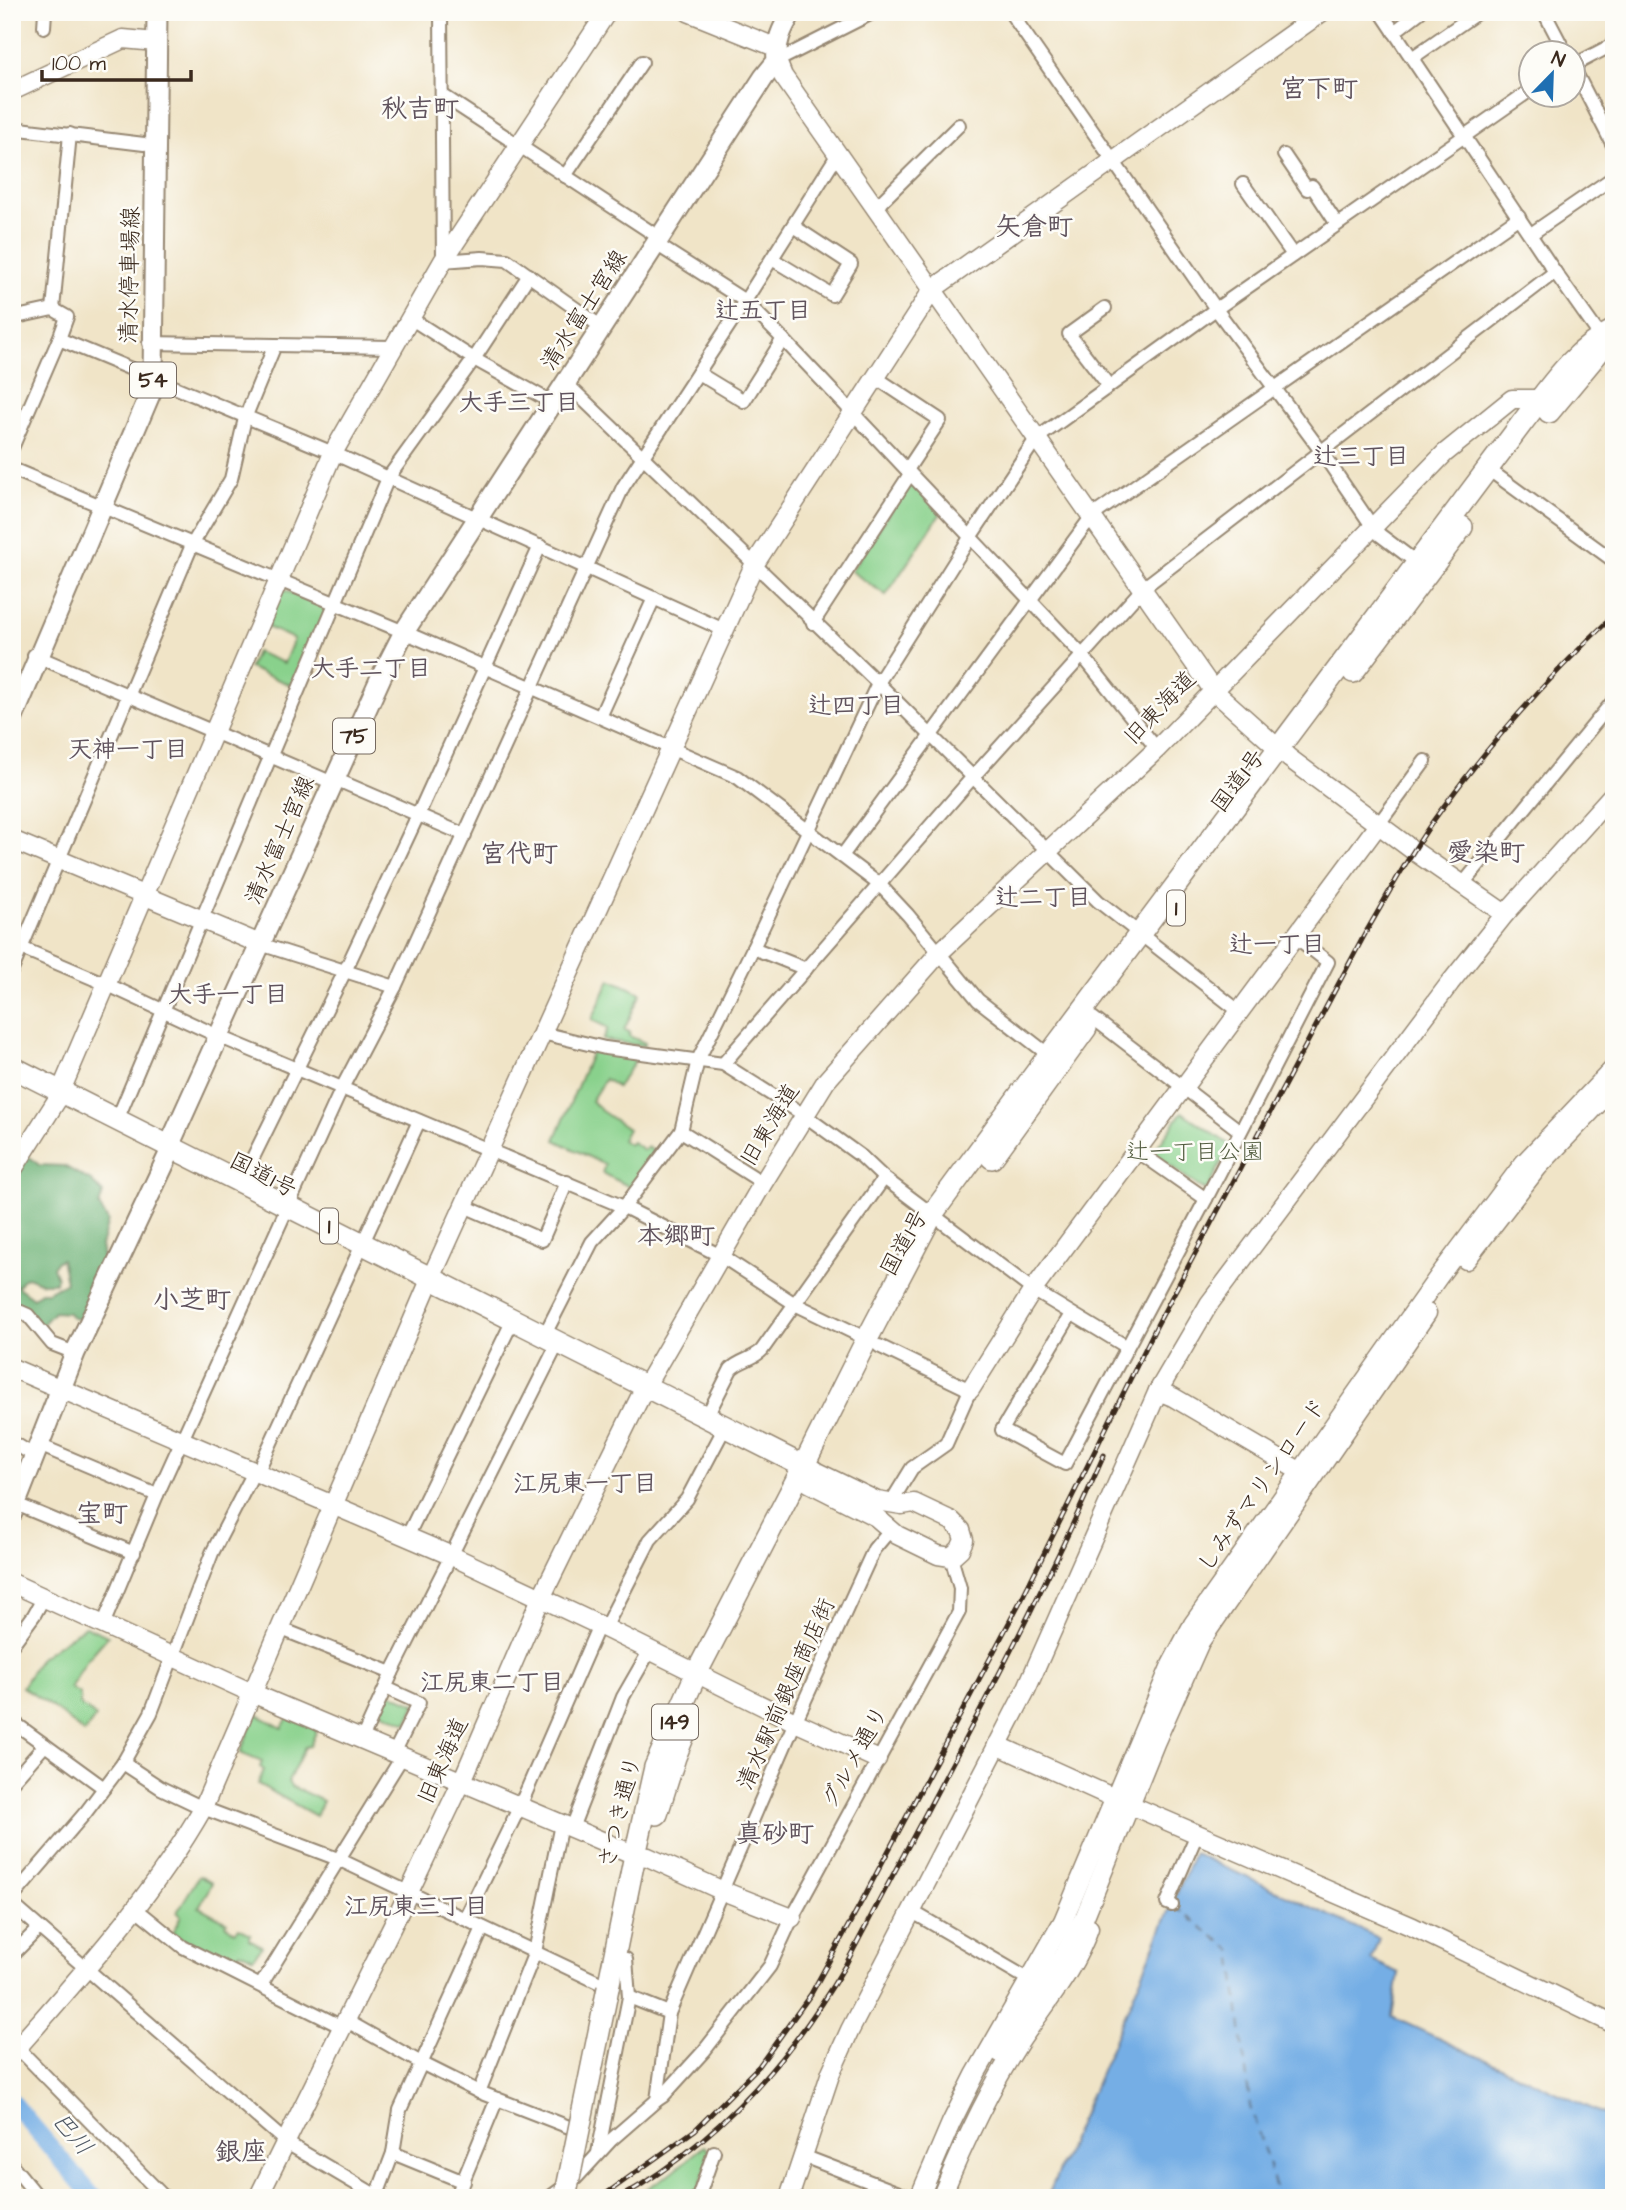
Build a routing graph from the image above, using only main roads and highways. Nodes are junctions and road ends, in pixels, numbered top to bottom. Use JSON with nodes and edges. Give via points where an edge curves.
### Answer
{"nodes":[{"id":1,"x":145,"y":12,"type":"edge"},
{"id":2,"x":157,"y":12,"type":"edge"},
{"id":3,"x":792,"y":12,"type":"edge"},
{"id":4,"x":150,"y":41,"type":"junction"},
{"id":5,"x":1609,"y":336,"type":"edge"},
{"id":6,"x":149,"y":343,"type":"junction"},
{"id":7,"x":1493,"y":473,"type":"junction"},
{"id":8,"x":35,"y":655,"type":"junction"},
{"id":9,"x":13,"y":693,"type":"edge"},
{"id":10,"x":12,"y":720,"type":"edge"},
{"id":11,"x":1145,"y":938,"type":"junction"},
{"id":12,"x":1055,"y":1059,"type":"junction"},
{"id":13,"x":12,"y":1067,"type":"edge"},
{"id":14,"x":12,"y":1077,"type":"edge"},
{"id":15,"x":59,"y":1096,"type":"junction"},
{"id":16,"x":169,"y":1151,"type":"junction"},
{"id":17,"x":286,"y":1210,"type":"junction"},
{"id":18,"x":806,"y":1474,"type":"junction"},
{"id":19,"x":14,"y":1509,"type":"edge"},
{"id":20,"x":614,"y":1990,"type":"junction"},
{"id":21,"x":556,"y":2196,"type":"edge"},
{"id":22,"x":576,"y":2198,"type":"edge"}],
"edges":[{"from":1,"to":4,"type":"main road","name":"清水停車場線","number":"54"},
{"from":2,"to":4,"type":"main road","name":"清水停車場線","number":"54"},
{"from":3,"to":16,"type":"main road","name":"清水富士宮線","number":"75","via":[[764,77],[404,632]]},
{"from":4,"to":6,"type":"main road","name":"清水停車場線","number":"54"},
{"from":4,"to":6,"type":"main road","name":"清水停車場線","number":"54","via":[[144,144]]},
{"from":5,"to":7,"type":"highway","name":"国道1号","number":"1"},
{"from":5,"to":7,"type":"highway","name":"国道1号","number":"1","via":[[1571,360]]},
{"from":6,"to":8,"type":"main road","name":"清水停車場線","number":"54","via":[[148,377]]},
{"from":7,"to":11,"type":"highway","name":"国道1号","number":"1"},
{"from":8,"to":9,"type":"main road","name":"清水停車場線","number":"54"},
{"from":8,"to":10,"type":"main road","name":"清水停車場線","number":"54"},
{"from":11,"to":12,"type":"highway","name":"国道1号","number":"1"},
{"from":11,"to":12,"type":"highway","name":"国道1号","number":"1","via":[[1093,1018]]},
{"from":12,"to":18,"type":"highway","name":"国道1号","number":"1","via":[[938,1218]]},
{"from":13,"to":15,"type":"highway","name":"国道1号","number":"1"},
{"from":14,"to":15,"type":"highway","name":"国道1号","number":"1"},
{"from":15,"to":16,"type":"highway","name":"国道1号","number":"1"},
{"from":15,"to":16,"type":"highway","name":"国道1号","number":"1","via":[[117,1120]]},
{"from":16,"to":17,"type":"highway","name":"国道1号","number":"1"},
{"from":16,"to":17,"type":"highway","name":"国道1号","number":"1","via":[[241,1182]]},
{"from":16,"to":19,"type":"main road","name":"清水富士宮線","number":"75","via":[[75,1353]]},
{"from":17,"to":18,"type":"highway","name":"国道1号","number":"1"},
{"from":18,"to":20,"type":"highway","name":"さつき通り","number":"149","via":[[703,1675],[642,1856]]},
{"from":20,"to":21,"type":"highway","name":"さつき通り","number":"149","bridge":true},
{"from":20,"to":22,"type":"highway","name":"さつき通り","number":"149"}]}
